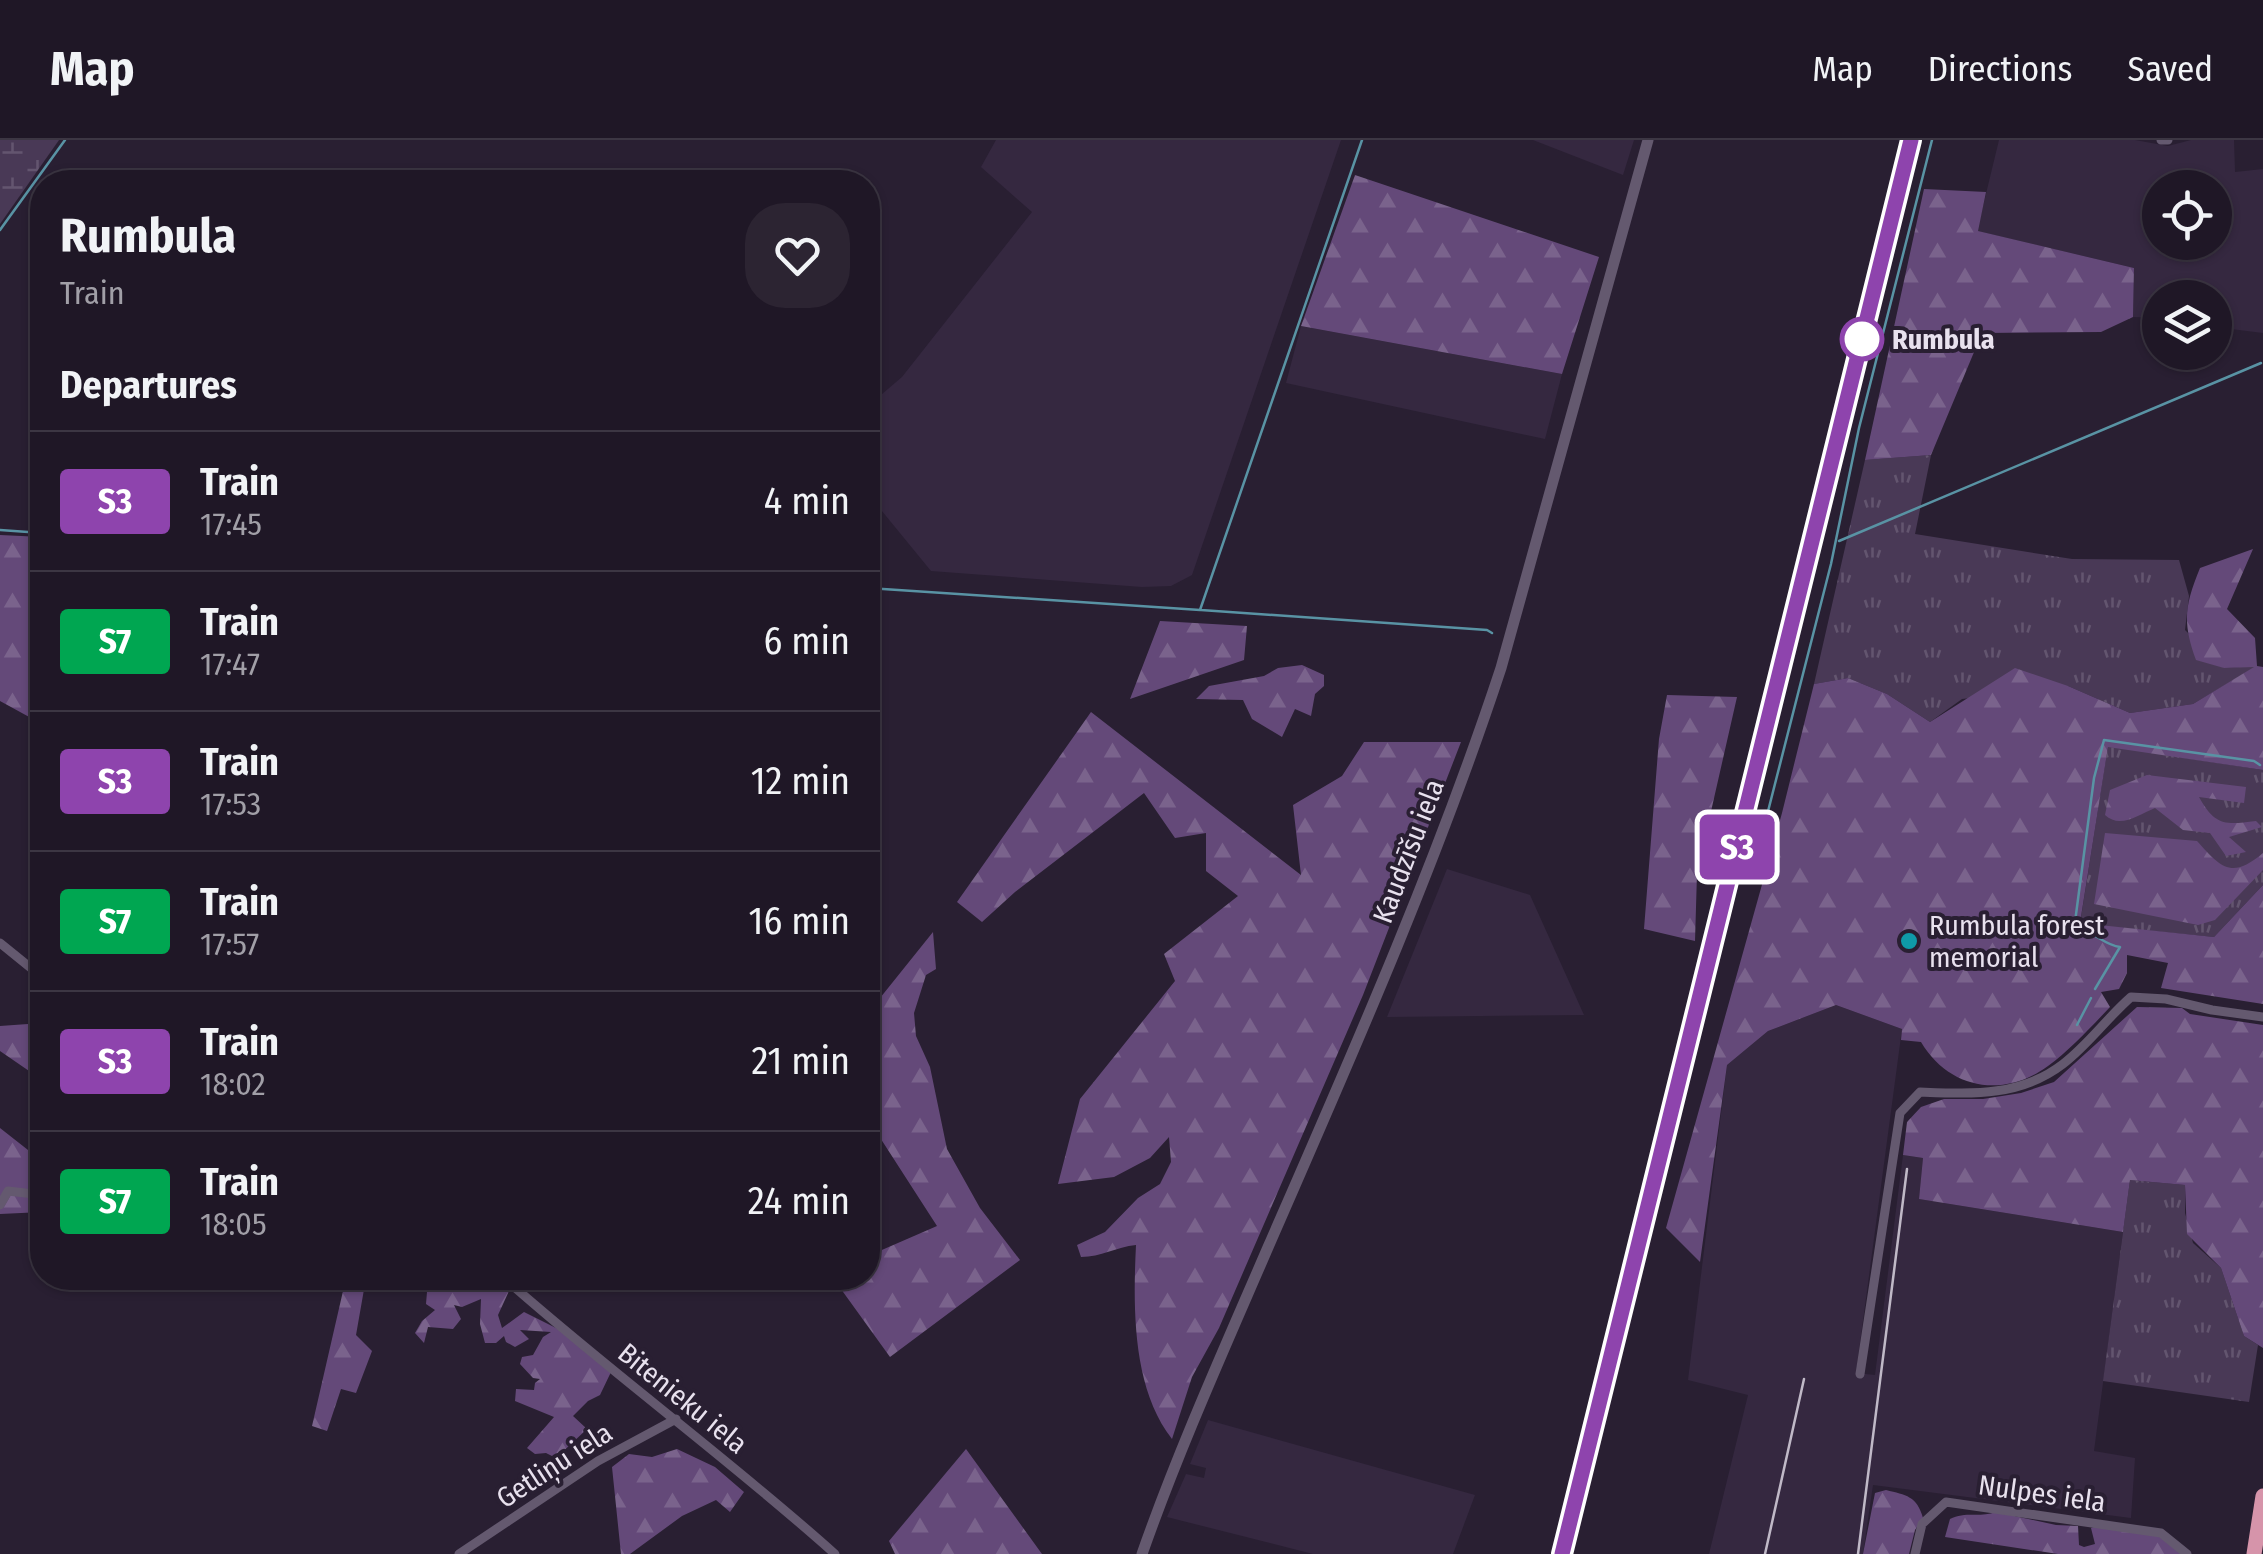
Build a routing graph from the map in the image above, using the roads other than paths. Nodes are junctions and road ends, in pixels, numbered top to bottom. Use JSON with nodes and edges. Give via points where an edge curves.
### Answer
{"nodes":[{"id":1,"x":1648,"y":140,"type":"edge"},
{"id":2,"x":0,"y":942,"type":"edge"},
{"id":3,"x":30,"y":967,"type":"edge"},
{"id":4,"x":2263,"y":1017,"type":"edge"},
{"id":5,"x":30,"y":1194,"type":"edge"},
{"id":6,"x":0,"y":1205,"type":"edge"},
{"id":7,"x":518,"y":1290,"type":"edge"},
{"id":8,"x":1860,"y":1374,"type":"dead end"},
{"id":9,"x":676,"y":1419,"type":"junction"},
{"id":10,"x":2263,"y":1496,"type":"edge"},
{"id":11,"x":459,"y":1554,"type":"edge"},
{"id":12,"x":834,"y":1554,"type":"edge"},
{"id":13,"x":1142,"y":1554,"type":"edge"},
{"id":14,"x":1915,"y":1554,"type":"edge"},
{"id":15,"x":2187,"y":1554,"type":"edge"},
{"id":16,"x":2254,"y":1554,"type":"edge"}],
"edges":[{"from":1,"to":13,"type":"street","name":"Kaudzīšu iela","via":[[1480,730],[1398,944]]},
{"from":2,"to":3,"type":"street"},
{"from":4,"to":8,"type":"street","via":[[2131,997],[2065,1063],[2032,1084],[1996,1093],[1920,1092],[1900,1113]]},
{"from":5,"to":6,"type":"street","via":[[8,1191]]},
{"from":7,"to":9,"type":"street","name":"Bitenieku iela"},
{"from":9,"to":11,"type":"street","name":"Getliņu iela","via":[[598,1460]]},
{"from":9,"to":12,"type":"street","name":"Bitenieku iela"},
{"from":10,"to":16,"type":"highway"},
{"from":14,"to":15,"type":"street","name":"Nulpes iela","via":[[1922,1524],[1946,1502],[2162,1533]]}]}
